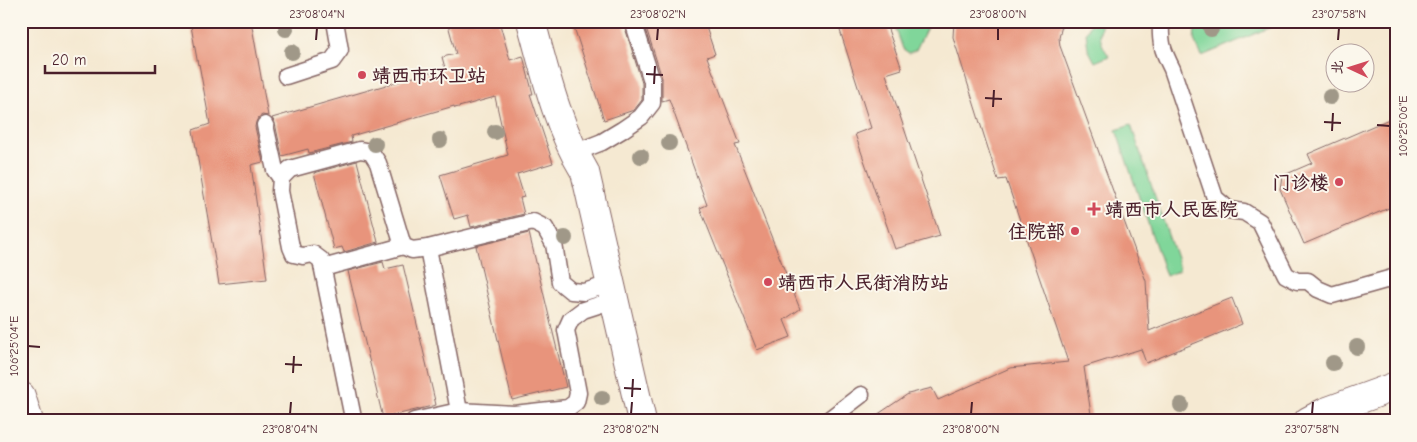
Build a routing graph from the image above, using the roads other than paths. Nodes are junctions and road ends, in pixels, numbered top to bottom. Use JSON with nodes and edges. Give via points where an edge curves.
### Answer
{"nodes":[{"id":1,"x":335,"y":21,"type":"edge"},
{"id":2,"x":531,"y":21,"type":"edge"},
{"id":3,"x":632,"y":21,"type":"edge"},
{"id":4,"x":1162,"y":21,"type":"edge"},
{"id":5,"x":286,"y":76,"type":"dead end"},
{"id":6,"x":265,"y":125,"type":"dead end"},
{"id":7,"x":574,"y":153,"type":"junction"},
{"id":8,"x":281,"y":178,"type":"junction"},
{"id":9,"x":403,"y":246,"type":"junction"},
{"id":10,"x":428,"y":248,"type":"junction"},
{"id":11,"x":324,"y":268,"type":"junction"},
{"id":12,"x":1396,"y":277,"type":"edge"},
{"id":13,"x":612,"y":292,"type":"junction"},
{"id":14,"x":1396,"y":386,"type":"edge"},
{"id":15,"x":861,"y":395,"type":"dead end"},
{"id":16,"x":21,"y":396,"type":"edge"},
{"id":17,"x":459,"y":411,"type":"junction"},
{"id":18,"x":29,"y":421,"type":"edge"},
{"id":19,"x":355,"y":421,"type":"edge"},
{"id":20,"x":414,"y":421,"type":"edge"},
{"id":21,"x":642,"y":421,"type":"edge"},
{"id":22,"x":827,"y":421,"type":"edge"},
{"id":23,"x":1308,"y":421,"type":"edge"}],
"edges":[{"from":1,"to":5,"type":"lane","via":[[340,50],[332,61]]},
{"from":2,"to":7,"type":"street","via":[[550,90]]},
{"from":3,"to":7,"type":"lane","via":[[652,81],[652,103],[641,117],[622,130]]},
{"from":4,"to":12,"type":"lane","via":[[1160,41],[1215,198],[1228,210],[1244,212],[1260,222],[1286,275],[1296,282],[1308,280],[1332,295]]},
{"from":6,"to":8,"type":"lane","via":[[275,170]]},
{"from":7,"to":13,"type":"street","via":[[585,172]]},
{"from":8,"to":9,"type":"lane","via":[[290,168],[360,150],[371,152],[378,163]]},
{"from":8,"to":11,"type":"lane","via":[[280,191],[290,247],[294,254],[313,254],[321,260]]},
{"from":9,"to":10,"type":"lane","via":[[412,250]]},
{"from":9,"to":11,"type":"lane"},
{"from":10,"to":13,"type":"lane","via":[[533,222],[545,228],[554,244],[560,282],[571,291]]},
{"from":10,"to":17,"type":"lane"},
{"from":11,"to":19,"type":"lane"},
{"from":13,"to":17,"type":"lane","via":[[571,319],[566,330],[578,393],[576,402],[568,408],[514,414]]},
{"from":13,"to":21,"type":"street"},
{"from":14,"to":23,"type":"street"},
{"from":15,"to":22,"type":"lane"},
{"from":16,"to":18,"type":"street"},
{"from":17,"to":20,"type":"lane"}]}
